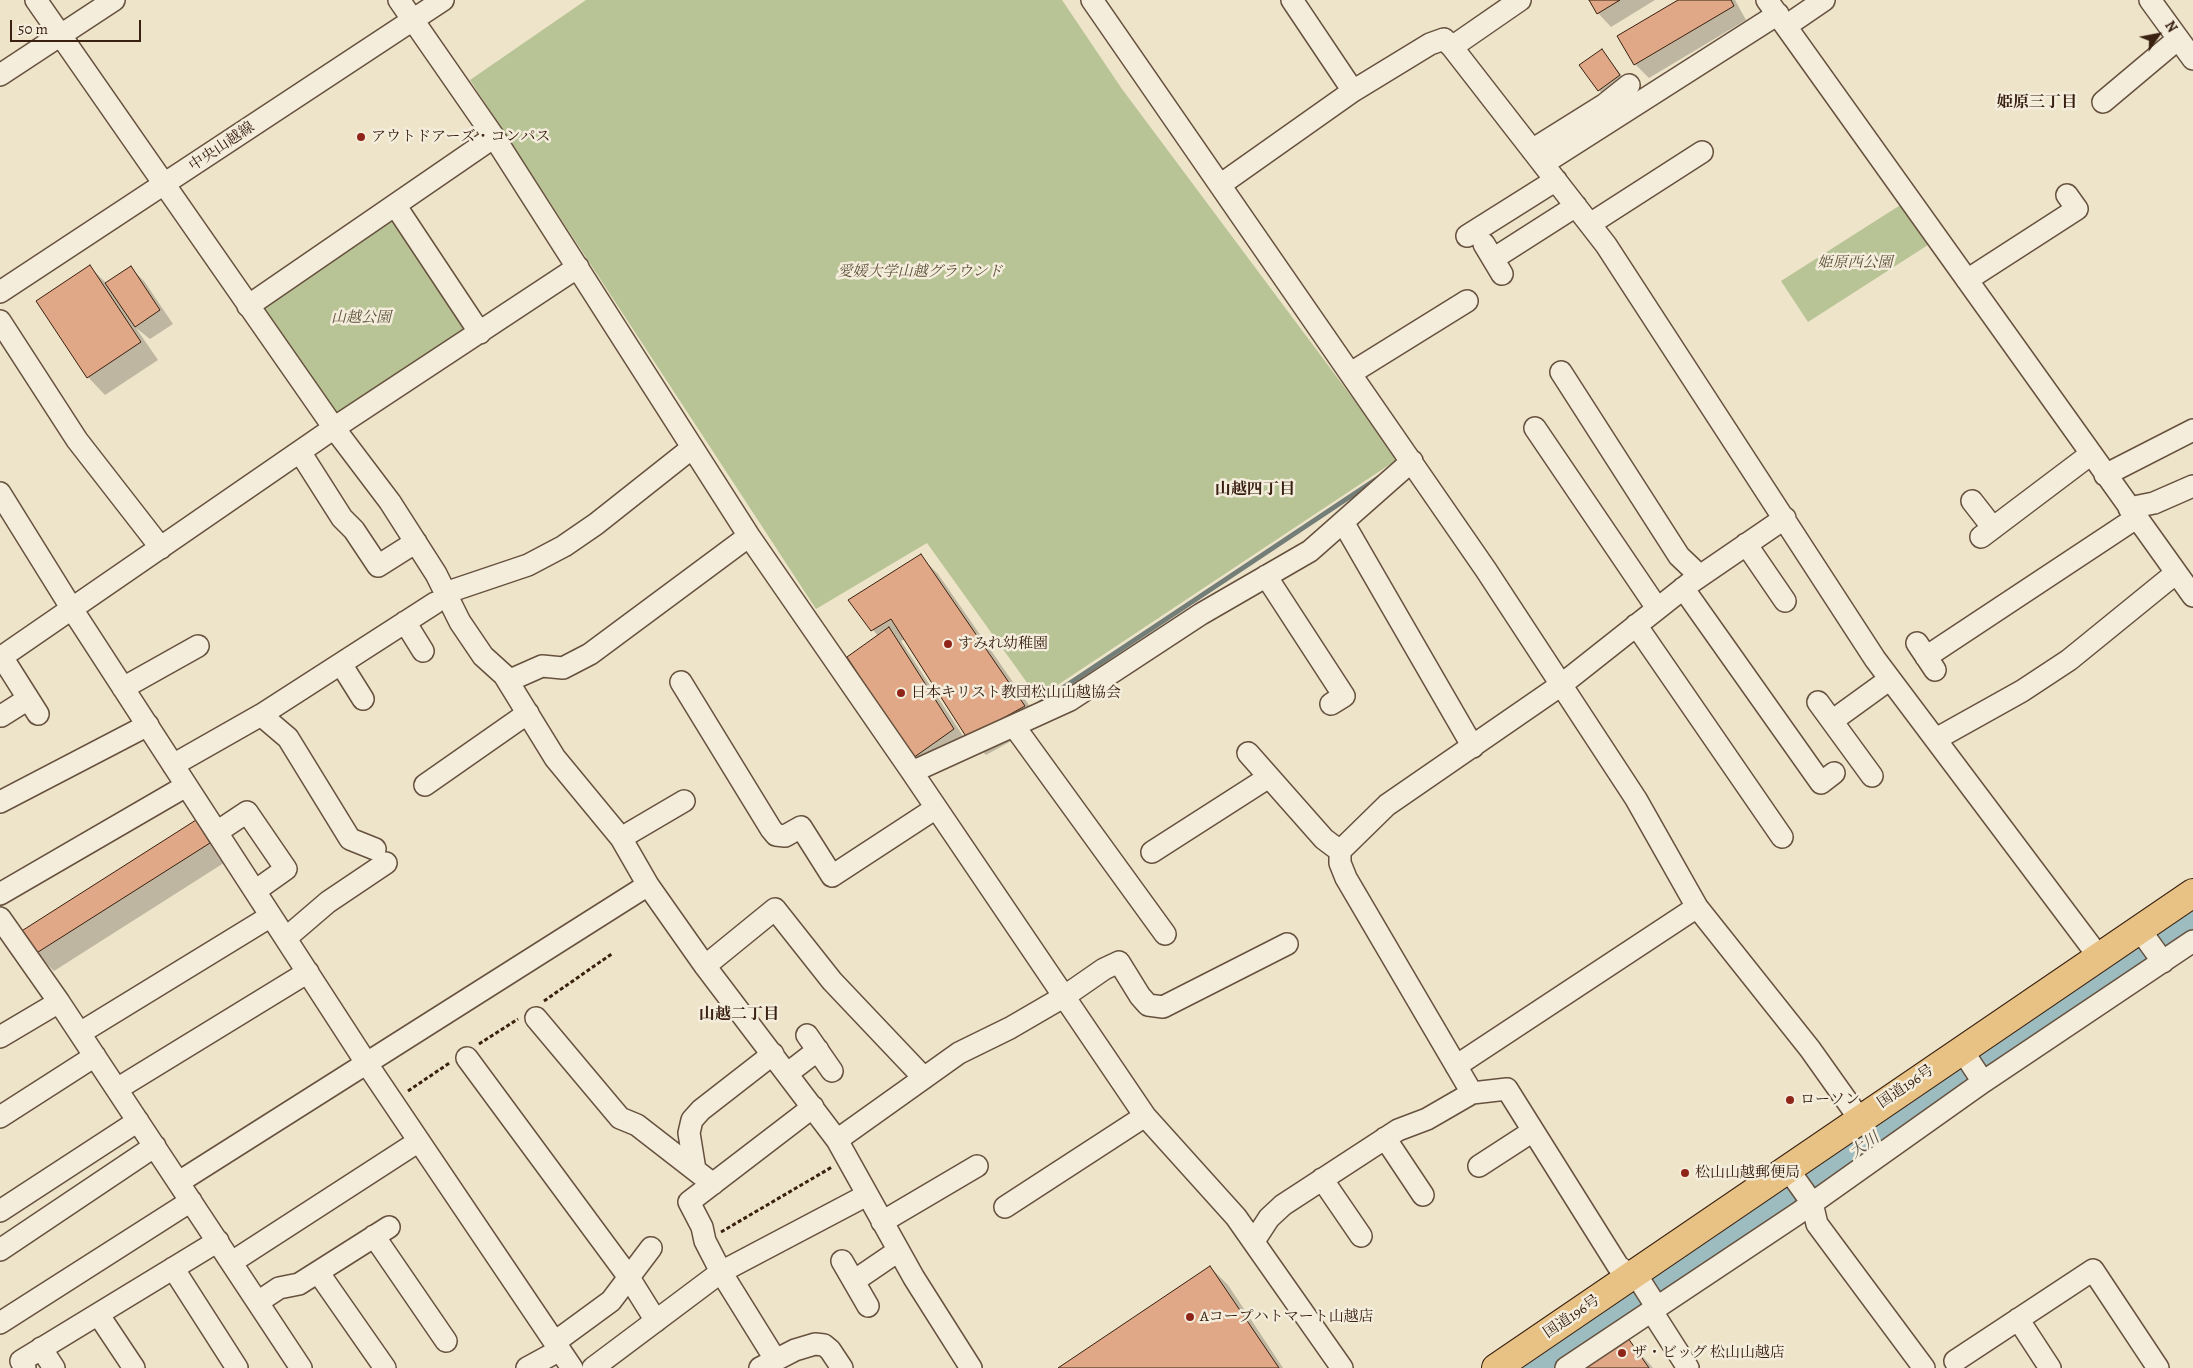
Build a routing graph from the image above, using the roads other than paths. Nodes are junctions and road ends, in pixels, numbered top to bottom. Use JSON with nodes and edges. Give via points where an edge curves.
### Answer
{"nodes":[{"id":1,"x":36,"y":0,"type":"edge"},
{"id":2,"x":114,"y":0,"type":"edge"},
{"id":3,"x":399,"y":0,"type":"edge"},
{"id":4,"x":443,"y":0,"type":"edge"},
{"id":5,"x":1092,"y":0,"type":"edge"},
{"id":6,"x":1292,"y":0,"type":"edge"},
{"id":7,"x":1824,"y":0,"type":"edge"},
{"id":8,"x":2150,"y":0,"type":"edge"},
{"id":9,"x":1514,"y":1,"type":"edge"},
{"id":10,"x":1777,"y":13,"type":"edge"},
{"id":11,"x":412,"y":20,"type":"junction"},
{"id":12,"x":60,"y":35,"type":"junction"},
{"id":13,"x":2184,"y":38,"type":"edge"},
{"id":14,"x":1452,"y":47,"type":"junction"},
{"id":15,"x":2193,"y":59,"type":"edge"},
{"id":16,"x":0,"y":75,"type":"edge"},
{"id":17,"x":1629,"y":85,"type":"dead end"},
{"id":18,"x":1353,"y":91,"type":"junction"},
{"id":19,"x":2103,"y":102,"type":"dead end"},
{"id":20,"x":494,"y":137,"type":"junction"},
{"id":21,"x":1702,"y":152,"type":"dead end"},
{"id":22,"x":1544,"y":164,"type":"junction"},
{"id":23,"x":164,"y":185,"type":"junction"},
{"id":24,"x":1220,"y":185,"type":"junction"},
{"id":25,"x":2067,"y":195,"type":"dead end"},
{"id":26,"x":395,"y":205,"type":"junction"},
{"id":27,"x":1576,"y":206,"type":"junction"},
{"id":28,"x":1590,"y":224,"type":"junction"},
{"id":29,"x":578,"y":268,"type":"junction"},
{"id":30,"x":1967,"y":280,"type":"junction"},
{"id":31,"x":0,"y":292,"type":"edge"},
{"id":32,"x":1467,"y":301,"type":"dead end"},
{"id":33,"x":248,"y":306,"type":"junction"},
{"id":34,"x":0,"y":321,"type":"edge"},
{"id":35,"x":480,"y":332,"type":"junction"},
{"id":36,"x":1561,"y":372,"type":"dead end"},
{"id":37,"x":1351,"y":373,"type":"junction"},
{"id":38,"x":334,"y":428,"type":"junction"},
{"id":39,"x":1535,"y":428,"type":"dead end"},
{"id":40,"x":2193,"y":430,"type":"edge"},
{"id":41,"x":692,"y":448,"type":"junction"},
{"id":42,"x":300,"y":452,"type":"junction"},
{"id":43,"x":2091,"y":454,"type":"junction"},
{"id":44,"x":1412,"y":461,"type":"junction"},
{"id":45,"x":2105,"y":474,"type":"junction"},
{"id":46,"x":2193,"y":486,"type":"edge"},
{"id":47,"x":0,"y":493,"type":"edge"},
{"id":48,"x":1972,"y":501,"type":"dead end"},
{"id":49,"x":2133,"y":513,"type":"junction"},
{"id":50,"x":1785,"y":518,"type":"junction"},
{"id":51,"x":1343,"y":522,"type":"junction"},
{"id":52,"x":749,"y":536,"type":"junction"},
{"id":53,"x":416,"y":542,"type":"junction"},
{"id":54,"x":1746,"y":544,"type":"junction"},
{"id":55,"x":161,"y":548,"type":"junction"},
{"id":56,"x":2176,"y":573,"type":"junction"},
{"id":57,"x":1266,"y":576,"type":"junction"},
{"id":58,"x":1691,"y":582,"type":"junction"},
{"id":59,"x":2193,"y":596,"type":"edge"},
{"id":60,"x":440,"y":598,"type":"junction"},
{"id":61,"x":1785,"y":601,"type":"dead end"},
{"id":62,"x":1657,"y":608,"type":"junction"},
{"id":63,"x":72,"y":609,"type":"junction"},
{"id":64,"x":405,"y":622,"type":"junction"},
{"id":65,"x":1636,"y":625,"type":"junction"},
{"id":66,"x":198,"y":646,"type":"dead end"},
{"id":67,"x":422,"y":651,"type":"dead end"},
{"id":68,"x":1926,"y":657,"type":"dead end"},
{"id":69,"x":1,"y":658,"type":"edge"},
{"id":70,"x":341,"y":664,"type":"junction"},
{"id":71,"x":1890,"y":679,"type":"junction"},
{"id":72,"x":508,"y":680,"type":"junction"},
{"id":73,"x":681,"y":682,"type":"dead end"},
{"id":74,"x":1561,"y":685,"type":"junction"},
{"id":75,"x":123,"y":688,"type":"junction"},
{"id":76,"x":363,"y":699,"type":"dead end"},
{"id":77,"x":1818,"y":702,"type":"dead end"},
{"id":78,"x":1331,"y":704,"type":"dead end"},
{"id":79,"x":528,"y":713,"type":"junction"},
{"id":80,"x":0,"y":716,"type":"edge"},
{"id":81,"x":261,"y":716,"type":"junction"},
{"id":82,"x":1832,"y":721,"type":"junction"},
{"id":83,"x":148,"y":726,"type":"junction"},
{"id":84,"x":1014,"y":726,"type":"junction"},
{"id":85,"x":1936,"y":739,"type":"junction"},
{"id":86,"x":1473,"y":747,"type":"junction"},
{"id":87,"x":1248,"y":753,"type":"dead end"},
{"id":88,"x":173,"y":765,"type":"junction"},
{"id":89,"x":912,"y":772,"type":"junction"},
{"id":90,"x":1834,"y":773,"type":"dead end"},
{"id":91,"x":1872,"y":776,"type":"dead end"},
{"id":92,"x":1269,"y":777,"type":"junction"},
{"id":93,"x":425,"y":785,"type":"dead end"},
{"id":94,"x":186,"y":786,"type":"junction"},
{"id":95,"x":684,"y":801,"type":"dead end"},
{"id":96,"x":0,"y":802,"type":"edge"},
{"id":97,"x":936,"y":808,"type":"junction"},
{"id":98,"x":217,"y":832,"type":"junction"},
{"id":99,"x":1782,"y":837,"type":"dead end"},
{"id":100,"x":621,"y":838,"type":"junction"},
{"id":101,"x":1152,"y":851,"type":"dead end"},
{"id":102,"x":1340,"y":851,"type":"junction"},
{"id":103,"x":648,"y":886,"type":"junction"},
{"id":104,"x":255,"y":891,"type":"junction"},
{"id":105,"x":2193,"y":893,"type":"edge"},
{"id":106,"x":0,"y":894,"type":"edge"},
{"id":107,"x":1697,"y":907,"type":"junction"},
{"id":108,"x":271,"y":916,"type":"junction"},
{"id":109,"x":0,"y":918,"type":"edge"},
{"id":110,"x":1164,"y":934,"type":"dead end"},
{"id":111,"x":286,"y":938,"type":"junction"},
{"id":112,"x":2193,"y":941,"type":"edge"},
{"id":113,"x":1287,"y":944,"type":"dead end"},
{"id":114,"x":2153,"y":948,"type":"junction"},
{"id":115,"x":2099,"y":957,"type":"junction"},
{"id":116,"x":705,"y":966,"type":"junction"},
{"id":117,"x":308,"y":972,"type":"junction"},
{"id":118,"x":1065,"y":996,"type":"junction"},
{"id":119,"x":59,"y":1002,"type":"junction"},
{"id":120,"x":533,"y":1013,"type":"road end"},
{"id":121,"x":80,"y":1033,"type":"junction"},
{"id":122,"x":0,"y":1037,"type":"edge"},
{"id":123,"x":773,"y":1054,"type":"junction"},
{"id":124,"x":465,"y":1055,"type":"road end"},
{"id":125,"x":95,"y":1056,"type":"junction"},
{"id":126,"x":367,"y":1064,"type":"junction"},
{"id":127,"x":1456,"y":1066,"type":"junction"},
{"id":128,"x":1974,"y":1068,"type":"junction"},
{"id":129,"x":832,"y":1071,"type":"dead end"},
{"id":130,"x":788,"y":1073,"type":"junction"},
{"id":131,"x":924,"y":1078,"type":"junction"},
{"id":132,"x":117,"y":1089,"type":"junction"},
{"id":133,"x":1472,"y":1093,"type":"junction"},
{"id":134,"x":813,"y":1107,"type":"junction"},
{"id":135,"x":1145,"y":1116,"type":"junction"},
{"id":136,"x":0,"y":1117,"type":"edge"},
{"id":137,"x":1859,"y":1118,"type":"junction"},
{"id":138,"x":138,"y":1120,"type":"junction"},
{"id":139,"x":1533,"y":1130,"type":"junction"},
{"id":140,"x":1385,"y":1138,"type":"junction"},
{"id":141,"x":419,"y":1141,"type":"junction"},
{"id":142,"x":155,"y":1146,"type":"junction"},
{"id":143,"x":842,"y":1149,"type":"junction"},
{"id":144,"x":977,"y":1166,"type":"dead end"},
{"id":145,"x":1479,"y":1166,"type":"dead end"},
{"id":146,"x":695,"y":1170,"type":"junction"},
{"id":147,"x":1322,"y":1179,"type":"junction"},
{"id":148,"x":179,"y":1182,"type":"junction"},
{"id":149,"x":712,"y":1184,"type":"junction"},
{"id":150,"x":1801,"y":1188,"type":"junction"},
{"id":151,"x":867,"y":1195,"type":"junction"},
{"id":152,"x":1422,"y":1195,"type":"dead end"},
{"id":153,"x":191,"y":1201,"type":"junction"},
{"id":154,"x":1005,"y":1207,"type":"dead end"},
{"id":155,"x":0,"y":1211,"type":"edge"},
{"id":156,"x":882,"y":1222,"type":"junction"},
{"id":157,"x":1361,"y":1236,"type":"dead end"},
{"id":158,"x":218,"y":1241,"type":"junction"},
{"id":159,"x":1254,"y":1241,"type":"junction"},
{"id":160,"x":651,"y":1248,"type":"dead end"},
{"id":161,"x":0,"y":1250,"type":"edge"},
{"id":162,"x":898,"y":1252,"type":"junction"},
{"id":163,"x":842,"y":1261,"type":"dead end"},
{"id":164,"x":232,"y":1262,"type":"junction"},
{"id":165,"x":173,"y":1268,"type":"junction"},
{"id":166,"x":318,"y":1272,"type":"junction"},
{"id":167,"x":721,"y":1272,"type":"junction"},
{"id":168,"x":628,"y":1276,"type":"junction"},
{"id":169,"x":854,"y":1281,"type":"junction"},
{"id":170,"x":1647,"y":1295,"type":"junction"},
{"id":171,"x":258,"y":1302,"type":"junction"},
{"id":172,"x":868,"y":1306,"type":"dead end"},
{"id":173,"x":98,"y":1314,"type":"junction"},
{"id":174,"x":2018,"y":1319,"type":"junction"},
{"id":175,"x":656,"y":1321,"type":"junction"},
{"id":176,"x":0,"y":1323,"type":"edge"},
{"id":177,"x":446,"y":1341,"type":"dead end"},
{"id":178,"x":558,"y":1346,"type":"junction"},
{"id":179,"x":41,"y":1348,"type":"junction"},
{"id":180,"x":1955,"y":1361,"type":"dead end"},
{"id":181,"x":767,"y":1363,"type":"edge"},
{"id":182,"x":24,"y":1368,"type":"edge"},
{"id":183,"x":54,"y":1368,"type":"edge"},
{"id":184,"x":134,"y":1368,"type":"edge"},
{"id":185,"x":237,"y":1368,"type":"edge"},
{"id":186,"x":301,"y":1368,"type":"edge"},
{"id":187,"x":385,"y":1368,"type":"edge"},
{"id":188,"x":527,"y":1368,"type":"edge"},
{"id":189,"x":572,"y":1368,"type":"edge"},
{"id":190,"x":593,"y":1368,"type":"edge"},
{"id":191,"x":842,"y":1368,"type":"edge"},
{"id":192,"x":971,"y":1368,"type":"edge"},
{"id":193,"x":1342,"y":1368,"type":"edge"},
{"id":194,"x":1496,"y":1368,"type":"edge"},
{"id":195,"x":1566,"y":1368,"type":"edge"},
{"id":196,"x":1688,"y":1368,"type":"edge"},
{"id":197,"x":1924,"y":1368,"type":"edge"},
{"id":198,"x":2050,"y":1368,"type":"edge"},
{"id":199,"x":2158,"y":1368,"type":"edge"}],
"edges":[{"from":1,"to":12,"type":"street"},
{"from":2,"to":12,"type":"street"},
{"from":3,"to":11,"type":"street"},
{"from":4,"to":11,"type":"street","name":"中央山越線"},
{"from":5,"to":24,"type":"street"},
{"from":6,"to":18,"type":"street"},
{"from":7,"to":10,"type":"street"},
{"from":8,"to":13,"type":"street"},
{"from":9,"to":14,"type":"street"},
{"from":10,"to":22,"type":"street"},
{"from":10,"to":30,"type":"street"},
{"from":11,"to":20,"type":"street"},
{"from":11,"to":23,"type":"street","name":"中央山越線"},
{"from":12,"to":16,"type":"street"},
{"from":12,"to":23,"type":"street"},
{"from":13,"to":15,"type":"street"},
{"from":13,"to":19,"type":"street"},
{"from":14,"to":18,"type":"street","via":[[1444,39],[1430,44]]},
{"from":14,"to":22,"type":"street"},
{"from":17,"to":22,"type":"street"},
{"from":18,"to":24,"type":"street"},
{"from":20,"to":26,"type":"street"},
{"from":20,"to":29,"type":"street"},
{"from":21,"to":28,"type":"street"},
{"from":22,"to":27,"type":"street"},
{"from":22,"to":27,"type":"street","via":[[1486,253]]},
{"from":23,"to":31,"type":"street","name":"中央山越線"},
{"from":23,"to":33,"type":"street"},
{"from":24,"to":37,"type":"street"},
{"from":25,"to":30,"type":"street","via":[[2076,209]]},
{"from":26,"to":33,"type":"street"},
{"from":26,"to":35,"type":"street"},
{"from":27,"to":28,"type":"street"},
{"from":28,"to":50,"type":"street"},
{"from":29,"to":35,"type":"street"},
{"from":29,"to":41,"type":"street"},
{"from":30,"to":43,"type":"street"},
{"from":32,"to":37,"type":"street"},
{"from":33,"to":38,"type":"street"},
{"from":34,"to":55,"type":"street","via":[[78,440]]},
{"from":35,"to":38,"type":"street"},
{"from":36,"to":58,"type":"street","via":[[1679,556]]},
{"from":37,"to":44,"type":"street"},
{"from":38,"to":42,"type":"street"},
{"from":38,"to":53,"type":"street"},
{"from":39,"to":62,"type":"street"},
{"from":40,"to":45,"type":"street","via":[[2158,440]]},
{"from":41,"to":52,"type":"street"},
{"from":41,"to":60,"type":"street","via":[[564,546],[528,565]]},
{"from":42,"to":53,"type":"street","via":[[342,518],[378,566]]},
{"from":42,"to":55,"type":"street"},
{"from":43,"to":45,"type":"street"},
{"from":43,"to":48,"type":"street","via":[[1987,533]]},
{"from":44,"to":51,"type":"street"},
{"from":44,"to":74,"type":"street"},
{"from":45,"to":49,"type":"street"},
{"from":46,"to":49,"type":"street"},
{"from":47,"to":63,"type":"street"},
{"from":49,"to":56,"type":"street"},
{"from":49,"to":68,"type":"street"},
{"from":50,"to":54,"type":"street"},
{"from":50,"to":71,"type":"street"},
{"from":51,"to":57,"type":"street","via":[[1310,551]]},
{"from":51,"to":86,"type":"street"},
{"from":52,"to":72,"type":"street","via":[[590,654],[563,668],[542,666]]},
{"from":52,"to":89,"type":"street"},
{"from":53,"to":60,"type":"street"},
{"from":54,"to":58,"type":"street"},
{"from":54,"to":61,"type":"street"},
{"from":55,"to":63,"type":"street"},
{"from":56,"to":59,"type":"street"},
{"from":56,"to":85,"type":"street","via":[[2069,660],[2022,691]]},
{"from":57,"to":78,"type":"street","via":[[1344,696]]},
{"from":57,"to":84,"type":"street","via":[[1201,614],[1070,700]]},
{"from":58,"to":62,"type":"street"},
{"from":58,"to":90,"type":"street","via":[[1821,783]]},
{"from":60,"to":64,"type":"street"},
{"from":60,"to":72,"type":"street","via":[[483,656]]},
{"from":62,"to":65,"type":"street"},
{"from":63,"to":69,"type":"street"},
{"from":63,"to":75,"type":"street"},
{"from":64,"to":67,"type":"street"},
{"from":64,"to":70,"type":"street"},
{"from":65,"to":74,"type":"street"},
{"from":65,"to":99,"type":"street"},
{"from":66,"to":75,"type":"street"},
{"from":69,"to":80,"type":"street","via":[[33,706]]},
{"from":70,"to":76,"type":"street"},
{"from":70,"to":81,"type":"street"},
{"from":71,"to":82,"type":"street"},
{"from":71,"to":85,"type":"street"},
{"from":72,"to":79,"type":"street"},
{"from":73,"to":97,"type":"street","via":[[771,829],[776,835],[785,836],[801,827],[832,876]]},
{"from":74,"to":86,"type":"street"},
{"from":74,"to":107,"type":"street","via":[[1636,799]]},
{"from":75,"to":83,"type":"street"},
{"from":77,"to":82,"type":"street"},
{"from":79,"to":93,"type":"street"},
{"from":79,"to":100,"type":"street","via":[[555,758]]},
{"from":81,"to":88,"type":"street"},
{"from":81,"to":111,"type":"street","via":[[288,738],[339,834],[380,856]]},
{"from":82,"to":91,"type":"street"},
{"from":83,"to":88,"type":"street"},
{"from":83,"to":96,"type":"street"},
{"from":84,"to":89,"type":"street"},
{"from":84,"to":110,"type":"street"},
{"from":85,"to":115,"type":"street"},
{"from":86,"to":102,"type":"street","via":[[1387,805]]},
{"from":87,"to":92,"type":"street"},
{"from":88,"to":94,"type":"street"},
{"from":89,"to":97,"type":"street"},
{"from":92,"to":101,"type":"street"},
{"from":92,"to":102,"type":"street","via":[[1324,839]]},
{"from":94,"to":98,"type":"street"},
{"from":94,"to":106,"type":"street"},
{"from":95,"to":100,"type":"street"},
{"from":97,"to":118,"type":"street"},
{"from":98,"to":104,"type":"street"},
{"from":98,"to":104,"type":"street","via":[[248,812],[286,869]]},
{"from":100,"to":103,"type":"street"},
{"from":102,"to":127,"type":"street","via":[[1340,863],[1346,878]]},
{"from":103,"to":116,"type":"street"},
{"from":103,"to":126,"type":"street"},
{"from":104,"to":108,"type":"street"},
{"from":105,"to":114,"type":"highway","name":"国道196号"},
{"from":107,"to":127,"type":"street"},
{"from":107,"to":137,"type":"street","via":[[1810,1049]]},
{"from":108,"to":111,"type":"street"},
{"from":108,"to":121,"type":"street"},
{"from":109,"to":119,"type":"street"},
{"from":111,"to":117,"type":"street"},
{"from":112,"to":114,"type":"street"},
{"from":113,"to":118,"type":"street","via":[[1162,1007],[1148,1005],[1119,962]]},
{"from":114,"to":115,"type":"highway","name":"国道196号"},
{"from":114,"to":128,"type":"street"},
{"from":115,"to":128,"type":"highway","name":"国道196号"},
{"from":116,"to":123,"type":"street"},
{"from":116,"to":131,"type":"street","via":[[775,909],[832,981]]},
{"from":117,"to":126,"type":"street"},
{"from":117,"to":132,"type":"street"},
{"from":118,"to":131,"type":"street","via":[[959,1053]]},
{"from":118,"to":135,"type":"street"},
{"from":119,"to":121,"type":"street"},
{"from":119,"to":122,"type":"street"},
{"from":120,"to":146,"type":"street","via":[[620,1118],[637,1125]]},
{"from":121,"to":125,"type":"street"},
{"from":123,"to":130,"type":"street"},
{"from":123,"to":146,"type":"street","via":[[692,1120],[689,1133]]},
{"from":124,"to":168,"type":"street"},
{"from":125,"to":132,"type":"street"},
{"from":125,"to":136,"type":"street"},
{"from":126,"to":141,"type":"street"},
{"from":126,"to":148,"type":"street"},
{"from":127,"to":133,"type":"street"},
{"from":128,"to":137,"type":"highway","name":"国道196号"},
{"from":128,"to":150,"type":"street"},
{"from":129,"to":130,"type":"street","via":[[813,1042]]},
{"from":130,"to":134,"type":"street"},
{"from":131,"to":143,"type":"street"},
{"from":132,"to":138,"type":"street"},
{"from":133,"to":139,"type":"street","via":[[1507,1089]]},
{"from":133,"to":140,"type":"street"},
{"from":134,"to":143,"type":"street"},
{"from":134,"to":149,"type":"street"},
{"from":135,"to":154,"type":"street"},
{"from":135,"to":159,"type":"street"},
{"from":137,"to":150,"type":"highway","name":"国道196号"},
{"from":138,"to":142,"type":"street"},
{"from":138,"to":155,"type":"street"},
{"from":139,"to":145,"type":"street"},
{"from":139,"to":170,"type":"street","via":[[1618,1266]]},
{"from":140,"to":147,"type":"street"},
{"from":140,"to":152,"type":"street"},
{"from":141,"to":164,"type":"street"},
{"from":141,"to":178,"type":"street"},
{"from":142,"to":148,"type":"street"},
{"from":142,"to":161,"type":"street"},
{"from":143,"to":151,"type":"street"},
{"from":144,"to":156,"type":"street"},
{"from":146,"to":149,"type":"street"},
{"from":147,"to":157,"type":"street"},
{"from":147,"to":159,"type":"street","via":[[1283,1205],[1269,1218]]},
{"from":148,"to":153,"type":"street"},
{"from":149,"to":167,"type":"street","via":[[689,1202]]},
{"from":150,"to":170,"type":"highway","name":"国道196号"},
{"from":150,"to":170,"type":"street"},
{"from":150,"to":197,"type":"street","via":[[1817,1224]]},
{"from":151,"to":156,"type":"street"},
{"from":151,"to":167,"type":"street"},
{"from":153,"to":158,"type":"street"},
{"from":153,"to":176,"type":"street"},
{"from":156,"to":162,"type":"street"},
{"from":158,"to":164,"type":"street"},
{"from":158,"to":165,"type":"street"},
{"from":159,"to":193,"type":"street"},
{"from":160,"to":168,"type":"street"},
{"from":162,"to":169,"type":"street"},
{"from":162,"to":192,"type":"street"},
{"from":163,"to":169,"type":"street"},
{"from":164,"to":171,"type":"street"},
{"from":165,"to":173,"type":"street"},
{"from":165,"to":185,"type":"street"},
{"from":166,"to":171,"type":"street","via":[[299,1284],[279,1288]]},
{"from":166,"to":177,"type":"street","via":[[382,1232]]},
{"from":166,"to":187,"type":"street"},
{"from":167,"to":175,"type":"street"},
{"from":167,"to":181,"type":"street"},
{"from":168,"to":175,"type":"street"},
{"from":168,"to":178,"type":"street","via":[[612,1301]]},
{"from":169,"to":172,"type":"street"},
{"from":170,"to":194,"type":"highway","name":"国道196号"},
{"from":170,"to":195,"type":"street"},
{"from":170,"to":196,"type":"street"},
{"from":171,"to":186,"type":"street"},
{"from":173,"to":179,"type":"street"},
{"from":173,"to":184,"type":"street"},
{"from":174,"to":180,"type":"street"},
{"from":174,"to":198,"type":"street"},
{"from":174,"to":199,"type":"street","via":[[2093,1270]]},
{"from":175,"to":190,"type":"street"},
{"from":178,"to":188,"type":"street"},
{"from":178,"to":189,"type":"street"},
{"from":179,"to":182,"type":"street","via":[[21,1361]]},
{"from":179,"to":183,"type":"street"},
{"from":181,"to":191,"type":"street","via":[[814,1344],[824,1345],[830,1350]]}]}
